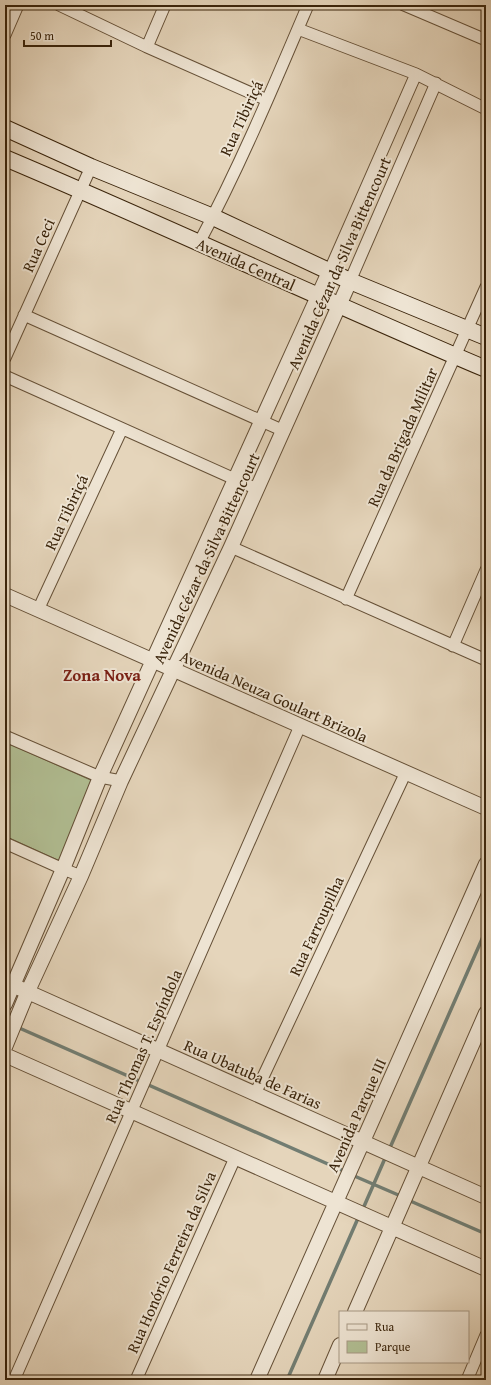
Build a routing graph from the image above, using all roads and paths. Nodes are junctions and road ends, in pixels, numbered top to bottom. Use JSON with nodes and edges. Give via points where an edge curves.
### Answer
{"nodes":[{"id":1,"x":18,"y":5,"type":"edge"},
{"id":2,"x":59,"y":5,"type":"edge"},
{"id":3,"x":165,"y":5,"type":"edge"},
{"id":4,"x":308,"y":5,"type":"edge"},
{"id":5,"x":404,"y":5,"type":"edge"},
{"id":6,"x":298,"y":29,"type":"junction"},
{"id":7,"x":5,"y":35,"type":"edge"},
{"id":8,"x":486,"y":40,"type":"edge"},
{"id":9,"x":147,"y":47,"type":"junction"},
{"id":10,"x":416,"y":74,"type":"junction"},
{"id":11,"x":436,"y":84,"type":"junction"},
{"id":12,"x":267,"y":100,"type":"junction"},
{"id":13,"x":486,"y":109,"type":"edge"},
{"id":14,"x":5,"y":128,"type":"edge"},
{"id":15,"x":5,"y":158,"type":"edge"},
{"id":16,"x":91,"y":167,"type":"junction"},
{"id":17,"x":81,"y":190,"type":"junction"},
{"id":18,"x":213,"y":217,"type":"junction"},
{"id":19,"x":199,"y":243,"type":"junction"},
{"id":20,"x":329,"y":272,"type":"junction"},
{"id":21,"x":350,"y":281,"type":"junction"},
{"id":22,"x":486,"y":287,"type":"edge"},
{"id":23,"x":318,"y":296,"type":"junction"},
{"id":24,"x":338,"y":306,"type":"junction"},
{"id":25,"x":24,"y":315,"type":"junction"},
{"id":26,"x":467,"y":329,"type":"junction"},
{"id":27,"x":486,"y":337,"type":"edge"},
{"id":28,"x":456,"y":356,"type":"junction"},
{"id":29,"x":5,"y":358,"type":"edge"},
{"id":30,"x":486,"y":370,"type":"edge"},
{"id":31,"x":5,"y":376,"type":"edge"},
{"id":32,"x":262,"y":421,"type":"junction"},
{"id":33,"x":122,"y":429,"type":"junction"},
{"id":34,"x":284,"y":431,"type":"junction"},
{"id":35,"x":235,"y":479,"type":"junction"},
{"id":36,"x":257,"y":489,"type":"junction"},
{"id":37,"x":231,"y":547,"type":"junction"},
{"id":38,"x":486,"y":570,"type":"edge"},
{"id":39,"x":5,"y":595,"type":"edge"},
{"id":40,"x":346,"y":599,"type":"junction"},
{"id":41,"x":38,"y":610,"type":"junction"},
{"id":42,"x":453,"y":646,"type":"junction"},
{"id":43,"x":486,"y":660,"type":"edge"},
{"id":44,"x":154,"y":661,"type":"junction"},
{"id":45,"x":173,"y":669,"type":"junction"},
{"id":46,"x":300,"y":726,"type":"junction"},
{"id":47,"x":5,"y":736,"type":"edge"},
{"id":48,"x":406,"y":772,"type":"junction"},
{"id":49,"x":100,"y":777,"type":"junction"},
{"id":50,"x":122,"y":781,"type":"junction"},
{"id":51,"x":486,"y":808,"type":"edge"},
{"id":52,"x":5,"y":843,"type":"edge"},
{"id":53,"x":486,"y":864,"type":"edge"},
{"id":54,"x":63,"y":869,"type":"junction"},
{"id":55,"x":81,"y":876,"type":"junction"},
{"id":56,"x":9,"y":984,"type":"edge"},
{"id":57,"x":26,"y":997,"type":"junction"},
{"id":58,"x":6,"y":1002,"type":"edge"},
{"id":59,"x":486,"y":1013,"type":"edge"},
{"id":60,"x":6,"y":1049,"type":"edge"},
{"id":61,"x":156,"y":1056,"type":"junction"},
{"id":62,"x":256,"y":1094,"type":"junction"},
{"id":63,"x":132,"y":1112,"type":"junction"},
{"id":64,"x":363,"y":1141,"type":"junction"},
{"id":65,"x":235,"y":1158,"type":"junction"},
{"id":66,"x":418,"y":1166,"type":"junction"},
{"id":67,"x":486,"y":1197,"type":"edge"},
{"id":68,"x":336,"y":1202,"type":"junction"},
{"id":69,"x":392,"y":1227,"type":"junction"},
{"id":70,"x":486,"y":1269,"type":"edge"},
{"id":71,"x":355,"y":1311,"type":"edge"},
{"id":72,"x":486,"y":1335,"type":"edge"},
{"id":73,"x":339,"y":1347,"type":"edge"},
{"id":74,"x":14,"y":1380,"type":"edge"},
{"id":75,"x":136,"y":1380,"type":"edge"},
{"id":76,"x":257,"y":1380,"type":"edge"},
{"id":77,"x":325,"y":1380,"type":"edge"},
{"id":78,"x":467,"y":1380,"type":"edge"}],
"edges":[{"from":1,"to":7,"type":"street"},
{"from":2,"to":9,"type":"street"},
{"from":3,"to":9,"type":"street"},
{"from":4,"to":6,"type":"street","name":"Rua Tibiriçá"},
{"from":5,"to":8,"type":"street"},
{"from":6,"to":10,"type":"street"},
{"from":6,"to":12,"type":"street","name":"Rua Tibiriçá"},
{"from":9,"to":12,"type":"street"},
{"from":10,"to":11,"type":"street"},
{"from":10,"to":20,"type":"street","name":"Avenida Cézar da Silva Bittencourt"},
{"from":11,"to":13,"type":"street"},
{"from":11,"to":21,"type":"street","name":"Avenida Cézar da Silva Bittencourt"},
{"from":12,"to":18,"type":"street","name":"Rua Tibiriçá"},
{"from":14,"to":16,"type":"main road","name":"Avenida Central"},
{"from":15,"to":17,"type":"main road","name":"Avenida Central"},
{"from":16,"to":17,"type":"street","name":"Rua Ceci"},
{"from":16,"to":18,"type":"main road","name":"Avenida Central"},
{"from":17,"to":19,"type":"main road","name":"Avenida Central"},
{"from":17,"to":25,"type":"street","name":"Rua Ceci"},
{"from":18,"to":19,"type":"street","name":"Rua Tibiriçá"},
{"from":18,"to":20,"type":"main road","name":"Avenida Central"},
{"from":19,"to":23,"type":"main road","name":"Avenida Central"},
{"from":20,"to":21,"type":"main road","name":"Avenida Central"},
{"from":20,"to":23,"type":"street","name":"Avenida Cézar da Silva Bittencourt"},
{"from":21,"to":24,"type":"street","name":"Avenida Cézar da Silva Bittencourt"},
{"from":21,"to":26,"type":"main road","name":"Avenida Central"},
{"from":22,"to":26,"type":"street","name":"Rua da Brigada Militar"},
{"from":23,"to":24,"type":"main road","name":"Avenida Central"},
{"from":23,"to":32,"type":"street","name":"Avenida Cézar da Silva Bittencourt"},
{"from":24,"to":28,"type":"main road","name":"Avenida Central"},
{"from":24,"to":34,"type":"street","name":"Avenida Cézar da Silva Bittencourt"},
{"from":25,"to":29,"type":"street","name":"Rua Ceci"},
{"from":25,"to":32,"type":"street"},
{"from":26,"to":27,"type":"main road","name":"Avenida Central"},
{"from":26,"to":28,"type":"street","name":"Rua da Brigada Militar"},
{"from":28,"to":30,"type":"main road","name":"Avenida Central"},
{"from":28,"to":40,"type":"street","name":"Rua da Brigada Militar"},
{"from":31,"to":33,"type":"street"},
{"from":32,"to":34,"type":"street"},
{"from":32,"to":35,"type":"street","name":"Avenida Cézar da Silva Bittencourt"},
{"from":33,"to":35,"type":"street"},
{"from":33,"to":41,"type":"street","name":"Rua Tibiriçá"},
{"from":34,"to":36,"type":"street","name":"Avenida Cézar da Silva Bittencourt"},
{"from":35,"to":36,"type":"street"},
{"from":35,"to":44,"type":"street","name":"Avenida Cézar da Silva Bittencourt"},
{"from":36,"to":37,"type":"street","name":"Avenida Cézar da Silva Bittencourt"},
{"from":37,"to":40,"type":"street"},
{"from":37,"to":45,"type":"street","name":"Avenida Cézar da Silva Bittencourt"},
{"from":38,"to":42,"type":"street"},
{"from":39,"to":41,"type":"street","name":"Avenida Neuza Goulart Brizola"},
{"from":40,"to":42,"type":"street"},
{"from":41,"to":44,"type":"street","name":"Avenida Neuza Goulart Brizola"},
{"from":42,"to":43,"type":"street"},
{"from":44,"to":45,"type":"street","name":"Avenida Neuza Goulart Brizola"},
{"from":44,"to":49,"type":"street","name":"Avenida Cézar da Silva Bittencourt"},
{"from":45,"to":46,"type":"street","name":"Avenida Neuza Goulart Brizola"},
{"from":45,"to":50,"type":"street","name":"Avenida Cézar da Silva Bittencourt"},
{"from":46,"to":48,"type":"street","name":"Avenida Neuza Goulart Brizola"},
{"from":46,"to":61,"type":"street","name":"Rua Thomas T. Espíndola"},
{"from":47,"to":49,"type":"street"},
{"from":48,"to":51,"type":"street","name":"Avenida Neuza Goulart Brizola"},
{"from":48,"to":62,"type":"street","name":"Rua Farroupilha"},
{"from":49,"to":50,"type":"street"},
{"from":49,"to":54,"type":"street","name":"Avenida Cézar da Silva Bittencourt"},
{"from":50,"to":55,"type":"street","name":"Avenida Cézar da Silva Bittencourt"},
{"from":52,"to":54,"type":"street"},
{"from":53,"to":64,"type":"street","name":"Avenida Parque III"},
{"from":54,"to":55,"type":"street"},
{"from":54,"to":56,"type":"street","name":"Avenida Cézar da Silva Bittencourt"},
{"from":55,"to":57,"type":"street","name":"Avenida Cézar da Silva Bittencourt"},
{"from":56,"to":57,"type":"street","name":"Rua Ubatuba de Farias"},
{"from":56,"to":58,"type":"street","name":"Avenida Cézar da Silva Bittencourt"},
{"from":57,"to":60,"type":"street","name":"Avenida Cézar da Silva Bittencourt"},
{"from":57,"to":61,"type":"street","name":"Rua Ubatuba de Farias"},
{"from":59,"to":66,"type":"street"},
{"from":60,"to":63,"type":"street"},
{"from":61,"to":62,"type":"street","name":"Rua Ubatuba de Farias"},
{"from":61,"to":63,"type":"street","name":"Rua Thomas T. Espíndola"},
{"from":62,"to":64,"type":"street","name":"Rua Ubatuba de Farias"},
{"from":63,"to":65,"type":"street"},
{"from":63,"to":74,"type":"street","name":"Rua Thomas T. Espíndola"},
{"from":64,"to":66,"type":"street","name":"Rua Ubatuba de Farias"},
{"from":64,"to":68,"type":"street","name":"Avenida Parque III"},
{"from":65,"to":68,"type":"street"},
{"from":65,"to":75,"type":"street","name":"Rua Honório Ferreira da Silva"},
{"from":66,"to":67,"type":"street","name":"Rua Ubatuba de Farias"},
{"from":66,"to":69,"type":"street"},
{"from":68,"to":69,"type":"street"},
{"from":68,"to":76,"type":"street","name":"Avenida Parque III"},
{"from":69,"to":70,"type":"street"},
{"from":69,"to":71,"type":"street"},
{"from":72,"to":78,"type":"street"},
{"from":73,"to":77,"type":"street"}]}
